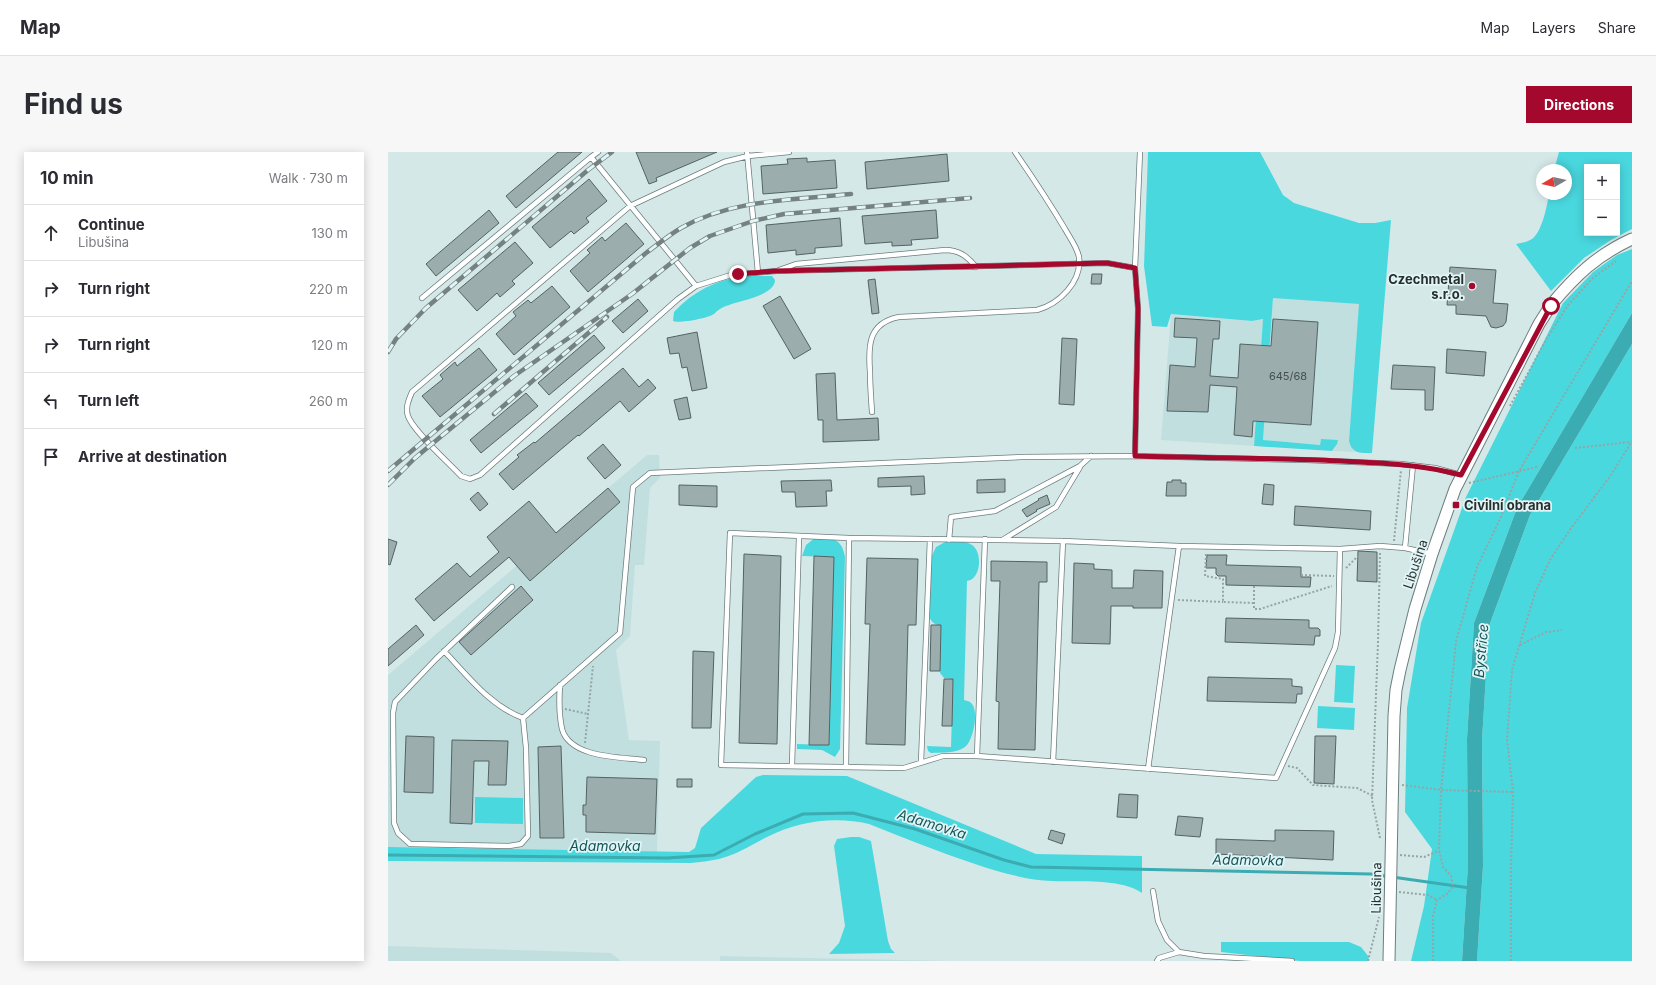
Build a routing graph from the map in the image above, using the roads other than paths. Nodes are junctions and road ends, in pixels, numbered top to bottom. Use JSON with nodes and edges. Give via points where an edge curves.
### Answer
{"nodes":[{"id":1,"x":598,"y":152,"type":"edge"},
{"id":2,"x":789,"y":152,"type":"edge"},
{"id":3,"x":1014,"y":152,"type":"edge"},
{"id":4,"x":1140,"y":152,"type":"edge"},
{"id":5,"x":747,"y":154,"type":"edge"},
{"id":6,"x":591,"y":158,"type":"junction"},
{"id":7,"x":630,"y":206,"type":"junction"},
{"id":8,"x":1632,"y":239,"type":"edge"},
{"id":9,"x":1080,"y":265,"type":"junction"},
{"id":10,"x":976,"y":267,"type":"junction"},
{"id":11,"x":1135,"y":268,"type":"junction"},
{"id":12,"x":776,"y":271,"type":"junction"},
{"id":13,"x":758,"y":273,"type":"junction"},
{"id":14,"x":696,"y":286,"type":"junction"},
{"id":15,"x":422,"y":298,"type":"dead end"},
{"id":16,"x":872,"y":412,"type":"dead end"},
{"id":17,"x":1091,"y":456,"type":"junction"},
{"id":18,"x":1135,"y":456,"type":"junction"},
{"id":19,"x":1413,"y":465,"type":"junction"},
{"id":20,"x":1080,"y":466,"type":"junction"},
{"id":21,"x":1466,"y":476,"type":"junction"},
{"id":22,"x":799,"y":537,"type":"junction"},
{"id":23,"x":849,"y":538,"type":"junction"},
{"id":24,"x":930,"y":539,"type":"junction"},
{"id":25,"x":985,"y":539,"type":"junction"},
{"id":26,"x":1004,"y":539,"type":"junction"},
{"id":27,"x":949,"y":540,"type":"junction"},
{"id":28,"x":1063,"y":541,"type":"junction"},
{"id":29,"x":1179,"y":546,"type":"junction"},
{"id":30,"x":1405,"y":548,"type":"junction"},
{"id":31,"x":1340,"y":549,"type":"junction"},
{"id":32,"x":1432,"y":554,"type":"junction"},
{"id":33,"x":512,"y":587,"type":"dead end"},
{"id":34,"x":444,"y":651,"type":"junction"},
{"id":35,"x":560,"y":685,"type":"junction"},
{"id":36,"x":522,"y":718,"type":"junction"},
{"id":37,"x":977,"y":756,"type":"junction"},
{"id":38,"x":644,"y":760,"type":"dead end"},
{"id":39,"x":921,"y":762,"type":"junction"},
{"id":40,"x":1053,"y":762,"type":"junction"},
{"id":41,"x":792,"y":765,"type":"junction"},
{"id":42,"x":846,"y":767,"type":"junction"},
{"id":43,"x":1148,"y":769,"type":"junction"},
{"id":44,"x":1153,"y":891,"type":"dead end"},
{"id":45,"x":1179,"y":952,"type":"junction"},
{"id":46,"x":1157,"y":961,"type":"edge"},
{"id":47,"x":1292,"y":961,"type":"edge"},
{"id":48,"x":1389,"y":961,"type":"edge"}],
"edges":[{"from":1,"to":6,"type":"lane"},
{"from":2,"to":5,"type":"lane"},
{"from":3,"to":9,"type":"lane","via":[[1043,191],[1076,248]]},
{"from":4,"to":11,"type":"lane"},
{"from":5,"to":7,"type":"lane","via":[[724,162]]},
{"from":5,"to":13,"type":"lane"},
{"from":6,"to":7,"type":"lane"},
{"from":6,"to":15,"type":"lane"},
{"from":7,"to":14,"type":"lane"},
{"from":7,"to":14,"type":"lane","via":[[412,392],[408,402],[408,415],[414,427],[461,476],[470,479],[480,476],[678,299]]},
{"from":8,"to":21,"type":"street","name":"Libušina","via":[[1592,261],[1551,306]]},
{"from":9,"to":10,"type":"lane"},
{"from":9,"to":11,"type":"lane","via":[[1107,263]]},
{"from":9,"to":16,"type":"lane","via":[[1070,287],[1044,308],[1030,311],[899,317],[883,323],[874,332],[869,344]]},
{"from":10,"to":12,"type":"lane"},
{"from":10,"to":12,"type":"lane","via":[[961,253],[945,250],[796,264]]},
{"from":11,"to":18,"type":"lane","via":[[1138,321]]},
{"from":12,"to":13,"type":"lane"},
{"from":13,"to":14,"type":"lane","via":[[731,275]]},
{"from":17,"to":18,"type":"lane"},
{"from":17,"to":20,"type":"lane"},
{"from":17,"to":35,"type":"lane","via":[[650,473],[633,487],[620,633]]},
{"from":18,"to":19,"type":"lane"},
{"from":19,"to":21,"type":"lane"},
{"from":19,"to":30,"type":"lane"},
{"from":20,"to":26,"type":"lane","via":[[1056,507]]},
{"from":20,"to":27,"type":"lane","via":[[996,511],[951,517]]},
{"from":21,"to":32,"type":"street","name":"Libušina"},
{"from":22,"to":23,"type":"lane"},
{"from":22,"to":41,"type":"lane"},
{"from":22,"to":41,"type":"lane","via":[[730,533],[720,765]]},
{"from":23,"to":24,"type":"lane"},
{"from":23,"to":42,"type":"lane"},
{"from":24,"to":27,"type":"lane"},
{"from":24,"to":39,"type":"lane"},
{"from":25,"to":26,"type":"lane"},
{"from":25,"to":27,"type":"lane"},
{"from":25,"to":37,"type":"lane"},
{"from":26,"to":28,"type":"lane"},
{"from":28,"to":29,"type":"lane"},
{"from":28,"to":40,"type":"lane"},
{"from":29,"to":31,"type":"lane"},
{"from":29,"to":43,"type":"lane"},
{"from":30,"to":31,"type":"lane","via":[[1380,546]]},
{"from":30,"to":32,"type":"lane"},
{"from":31,"to":43,"type":"lane","via":[[1338,632],[1335,648],[1276,778]]},
{"from":32,"to":48,"type":"street","name":"Libušina","via":[[1415,609],[1396,690]]},
{"from":33,"to":34,"type":"lane"},
{"from":34,"to":36,"type":"lane","via":[[482,692],[510,713]]},
{"from":34,"to":36,"type":"lane","via":[[395,702],[393,713],[394,823],[398,833],[410,844],[521,844],[528,836],[526,748]]},
{"from":35,"to":36,"type":"lane"},
{"from":35,"to":38,"type":"lane","via":[[562,730],[570,744],[592,754]]},
{"from":37,"to":39,"type":"lane","via":[[943,756]]},
{"from":37,"to":40,"type":"lane"},
{"from":39,"to":42,"type":"lane","via":[[904,768]]},
{"from":40,"to":43,"type":"lane"},
{"from":41,"to":42,"type":"lane"},
{"from":44,"to":45,"type":"lane","via":[[1158,921],[1166,940]]},
{"from":45,"to":46,"type":"lane","via":[[1159,958]]},
{"from":45,"to":47,"type":"lane","via":[[1204,956]]}]}
